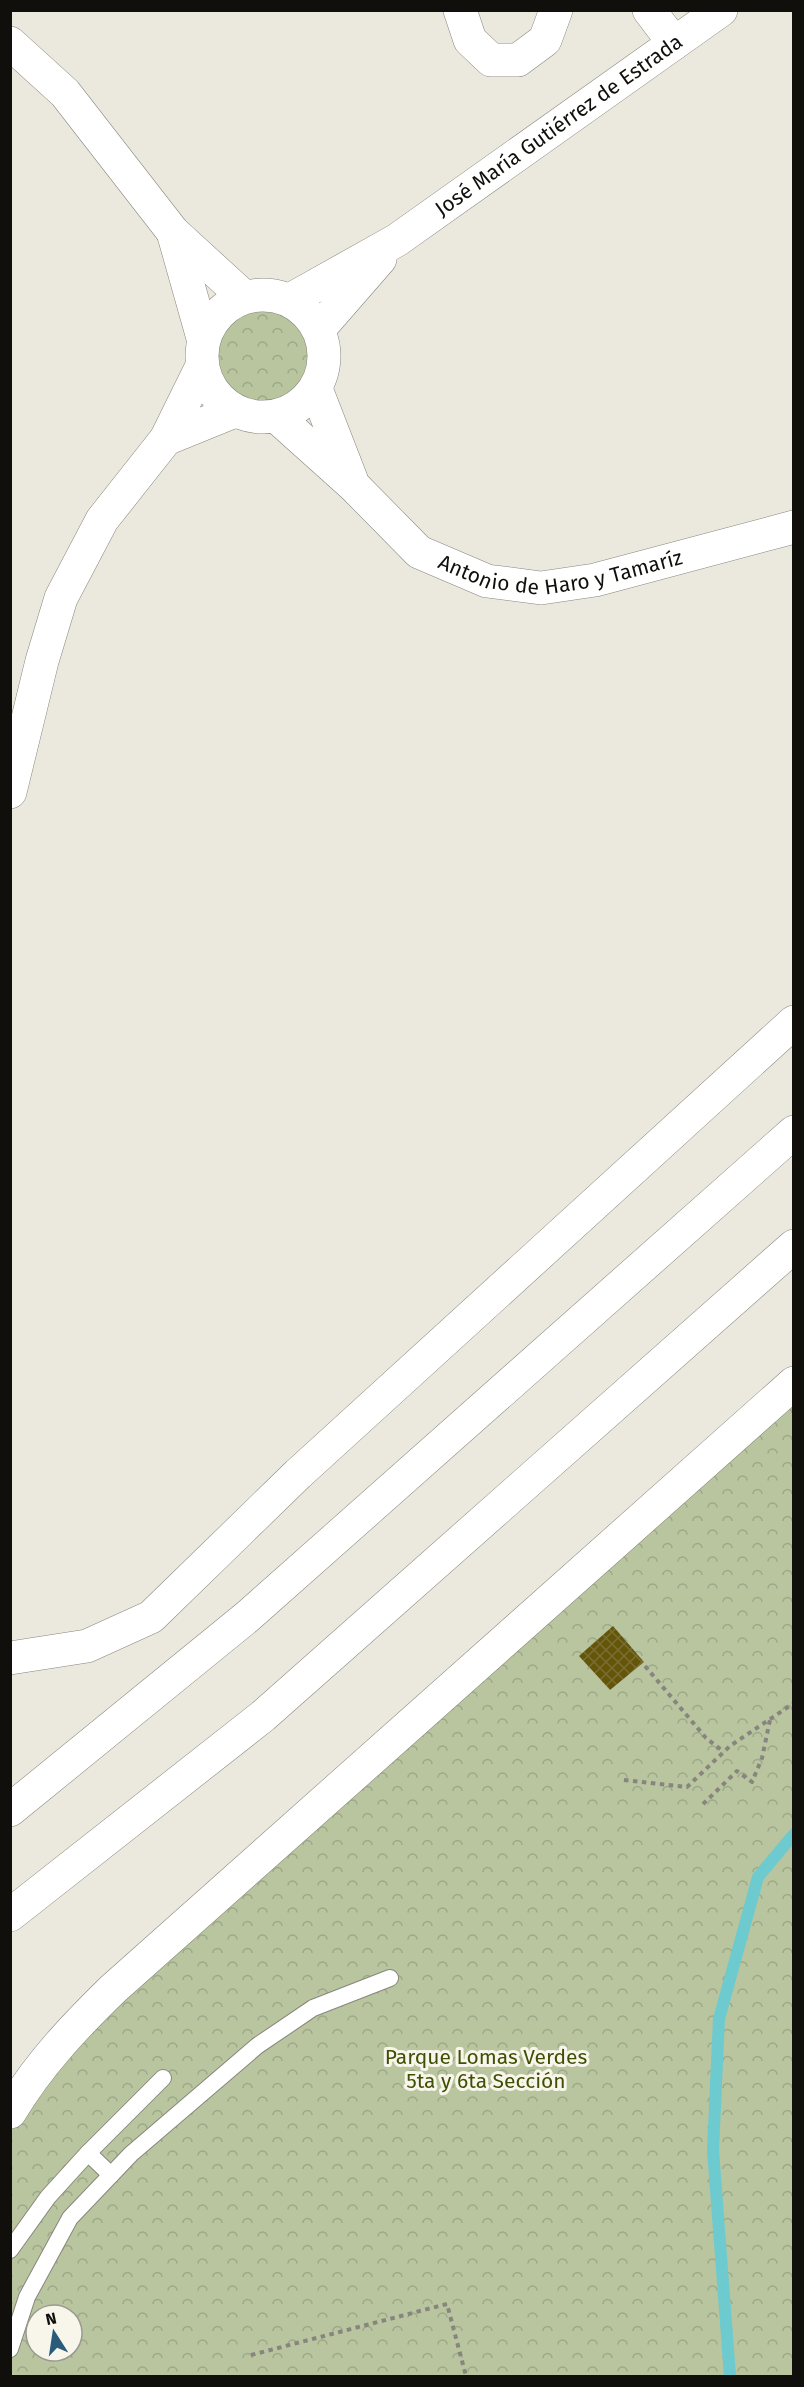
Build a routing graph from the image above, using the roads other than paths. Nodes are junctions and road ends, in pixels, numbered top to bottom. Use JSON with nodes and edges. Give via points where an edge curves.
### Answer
{"nodes":[{"id":1,"x":460,"y":10,"type":"edge"},
{"id":2,"x":556,"y":10,"type":"edge"},
{"id":3,"x":649,"y":10,"type":"edge"},
{"id":4,"x":712,"y":13,"type":"edge"},
{"id":5,"x":674,"y":43,"type":"junction"},
{"id":6,"x":10,"y":44,"type":"edge"},
{"id":7,"x":173,"y":232,"type":"junction"},
{"id":8,"x":397,"y":240,"type":"junction"},
{"id":9,"x":244,"y":297,"type":"junction"},
{"id":10,"x":290,"y":300,"type":"junction"},
{"id":11,"x":319,"y":329,"type":"junction"},
{"id":12,"x":202,"y":352,"type":"junction"},
{"id":13,"x":316,"y":389,"type":"junction"},
{"id":14,"x":235,"y":411,"type":"junction"},
{"id":15,"x":276,"y":416,"type":"junction"},
{"id":16,"x":166,"y":439,"type":"junction"},
{"id":17,"x":354,"y":486,"type":"junction"},
{"id":18,"x":794,"y":527,"type":"edge"},
{"id":19,"x":15,"y":755,"type":"edge"},
{"id":20,"x":10,"y":792,"type":"edge"},
{"id":21,"x":794,"y":1022,"type":"edge"},
{"id":22,"x":794,"y":1132,"type":"edge"},
{"id":23,"x":794,"y":1246,"type":"edge"},
{"id":24,"x":794,"y":1383,"type":"edge"},
{"id":25,"x":10,"y":1658,"type":"edge"},
{"id":26,"x":10,"y":1810,"type":"edge"},
{"id":27,"x":10,"y":1915,"type":"edge"},
{"id":28,"x":390,"y":1978,"type":"dead end"},
{"id":29,"x":163,"y":2078,"type":"dead end"},
{"id":30,"x":10,"y":2112,"type":"edge"},
{"id":31,"x":88,"y":2153,"type":"junction"},
{"id":32,"x":111,"y":2175,"type":"junction"},
{"id":33,"x":10,"y":2250,"type":"edge"},
{"id":34,"x":10,"y":2349,"type":"edge"}],
"edges":[{"from":1,"to":2,"type":"main road","via":[[470,40],[491,60],[519,60],[545,40]]},
{"from":3,"to":5,"type":"main road"},
{"from":4,"to":5,"type":"main road","name":"José María Gutiérrez de Estrada"},
{"from":5,"to":8,"type":"main road","name":"José María Gutiérrez de Estrada"},
{"from":6,"to":7,"type":"main road","via":[[65,93]]},
{"from":7,"to":9,"type":"main road"},
{"from":7,"to":12,"type":"main road"},
{"from":8,"to":10,"type":"main road","name":"José María Gutiérrez de Estrada"},
{"from":8,"to":11,"type":"main road","name":"José María Gutiérrez de Estrada"},
{"from":9,"to":10,"type":"main road","via":[[263,294]]},
{"from":9,"to":12,"type":"main road","via":[[218,312]]},
{"from":10,"to":11,"type":"main road"},
{"from":11,"to":13,"type":"main road","via":[[325,351]]},
{"from":12,"to":14,"type":"main road","via":[[212,391]]},
{"from":12,"to":16,"type":"main road"},
{"from":13,"to":15,"type":"main road","via":[[300,405]]},
{"from":13,"to":17,"type":"main road","name":"Antonio de Haro y Tamaríz"},
{"from":14,"to":15,"type":"main road","via":[[252,417]]},
{"from":14,"to":16,"type":"main road"},
{"from":15,"to":17,"type":"main road","name":"Antonio de Haro y Tamaríz"},
{"from":16,"to":19,"type":"main road","via":[[102,520],[61,598]]},
{"from":17,"to":18,"type":"main road","name":"Antonio de Haro y Tamaríz","via":[[419,552],[487,581],[541,588],[595,580]]},
{"from":19,"to":20,"type":"main road"},
{"from":21,"to":25,"type":"main road","via":[[298,1474],[151,1617],[87,1646]]},
{"from":22,"to":26,"type":"main road","via":[[247,1617]]},
{"from":23,"to":27,"type":"main road","via":[[263,1716]]},
{"from":24,"to":30,"type":"main road","via":[[113,1989],[58,2044]]},
{"from":28,"to":32,"type":"lane","via":[[313,2008],[257,2046]]},
{"from":29,"to":31,"type":"lane"},
{"from":31,"to":32,"type":"lane"},
{"from":31,"to":33,"type":"lane","via":[[48,2197]]},
{"from":32,"to":34,"type":"lane","via":[[70,2218],[27,2297]]}]}
